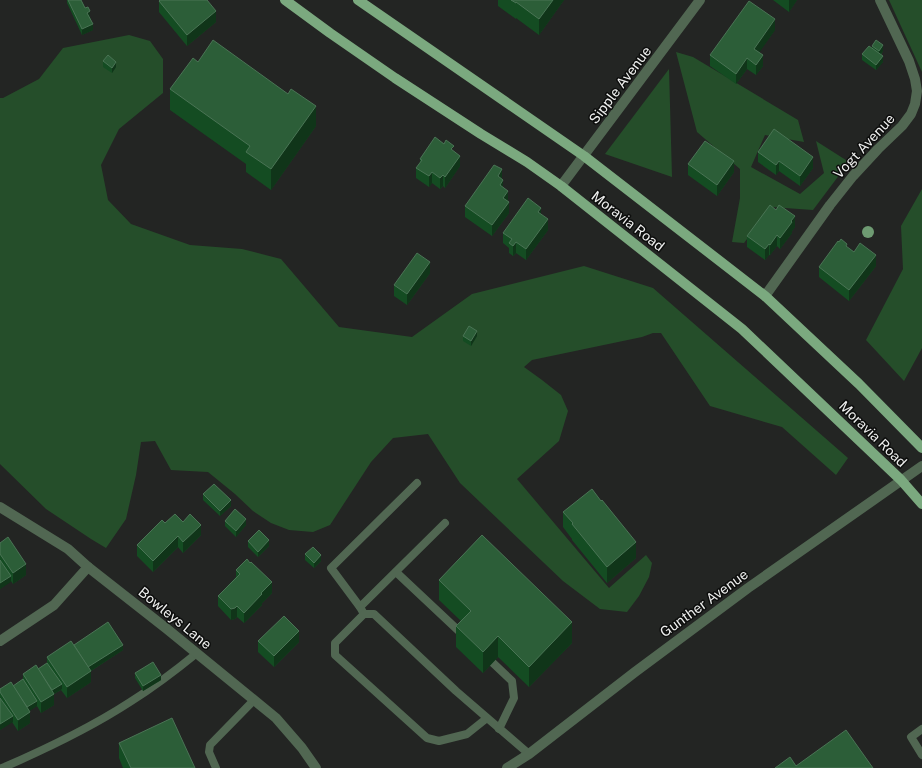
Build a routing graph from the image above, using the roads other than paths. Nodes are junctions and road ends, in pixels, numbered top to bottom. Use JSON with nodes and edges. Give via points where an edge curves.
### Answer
{"nodes":[{"id":1,"x":285,"y":0,"type":"edge"},
{"id":2,"x":358,"y":0,"type":"edge"},
{"id":3,"x":700,"y":0,"type":"edge"},
{"id":4,"x":880,"y":0,"type":"edge"},
{"id":5,"x":584,"y":156,"type":"junction"},
{"id":6,"x":561,"y":186,"type":"junction"},
{"id":7,"x":765,"y":296,"type":"junction"},
{"id":8,"x":922,"y":448,"type":"edge"},
{"id":9,"x":922,"y":466,"type":"edge"},
{"id":10,"x":901,"y":480,"type":"junction"},
{"id":11,"x":417,"y":483,"type":"dead end"},
{"id":12,"x":922,"y":504,"type":"edge"},
{"id":13,"x":0,"y":507,"type":"edge"},
{"id":14,"x":445,"y":523,"type":"dead end"},
{"id":15,"x":88,"y":567,"type":"junction"},
{"id":16,"x":396,"y":572,"type":"junction"},
{"id":17,"x":362,"y":610,"type":"junction"},
{"id":18,"x":466,"y":637,"type":"edge"},
{"id":19,"x":0,"y":641,"type":"edge"},
{"id":20,"x":197,"y":653,"type":"junction"},
{"id":21,"x":493,"y":662,"type":"dead end"},
{"id":22,"x":254,"y":700,"type":"junction"},
{"id":23,"x":487,"y":718,"type":"junction"},
{"id":24,"x":499,"y":729,"type":"junction"},
{"id":25,"x":922,"y":730,"type":"edge"},
{"id":26,"x":529,"y":754,"type":"junction"},
{"id":27,"x":922,"y":755,"type":"edge"},
{"id":28,"x":2,"y":768,"type":"edge"},
{"id":29,"x":216,"y":768,"type":"edge"},
{"id":30,"x":316,"y":768,"type":"edge"},
{"id":31,"x":508,"y":768,"type":"edge"}],
"edges":[{"from":1,"to":6,"type":"main road","name":"Moravia Road","via":[[395,78]]},
{"from":2,"to":5,"type":"main road","name":"Moravia Road"},
{"from":3,"to":5,"type":"street","name":"Sipple Avenue"},
{"from":4,"to":7,"type":"street","name":"Vogt Avenue","via":[[916,79],[915,104],[902,126],[853,176],[830,205]]},
{"from":5,"to":6,"type":"street","name":"Sipple Avenue"},
{"from":5,"to":7,"type":"main road","name":"Moravia Road"},
{"from":6,"to":10,"type":"main road","name":"Moravia Road","via":[[742,330]]},
{"from":7,"to":8,"type":"main road","name":"Moravia Road","via":[[859,384]]},
{"from":9,"to":10,"type":"street","name":"Gunther Avenue"},
{"from":10,"to":12,"type":"main road","name":"Moravia Road"},
{"from":10,"to":26,"type":"street","name":"Gunther Avenue","via":[[647,662]]},
{"from":11,"to":17,"type":"lane","via":[[331,568]]},
{"from":13,"to":15,"type":"street","name":"Bowleys Lane","via":[[68,549]]},
{"from":14,"to":16,"type":"lane"},
{"from":15,"to":19,"type":"street","via":[[54,605]]},
{"from":15,"to":20,"type":"street","name":"Bowleys Lane"},
{"from":16,"to":17,"type":"lane"},
{"from":16,"to":18,"type":"lane"},
{"from":17,"to":23,"type":"lane","via":[[374,614]]},
{"from":17,"to":23,"type":"lane","via":[[335,643],[335,655],[426,738],[439,741],[467,734]]},
{"from":20,"to":22,"type":"street","name":"Bowleys Lane"},
{"from":20,"to":28,"type":"lane","via":[[130,703],[49,747]]},
{"from":21,"to":24,"type":"lane","via":[[512,681],[514,698]]},
{"from":22,"to":29,"type":"lane","via":[[210,745],[209,752]]},
{"from":22,"to":30,"type":"street","name":"Bowleys Lane","via":[[276,718]]},
{"from":23,"to":24,"type":"lane"},
{"from":24,"to":26,"type":"lane"},
{"from":25,"to":27,"type":"lane","via":[[911,737]]},
{"from":26,"to":31,"type":"street","name":"Gunther Avenue"}]}
